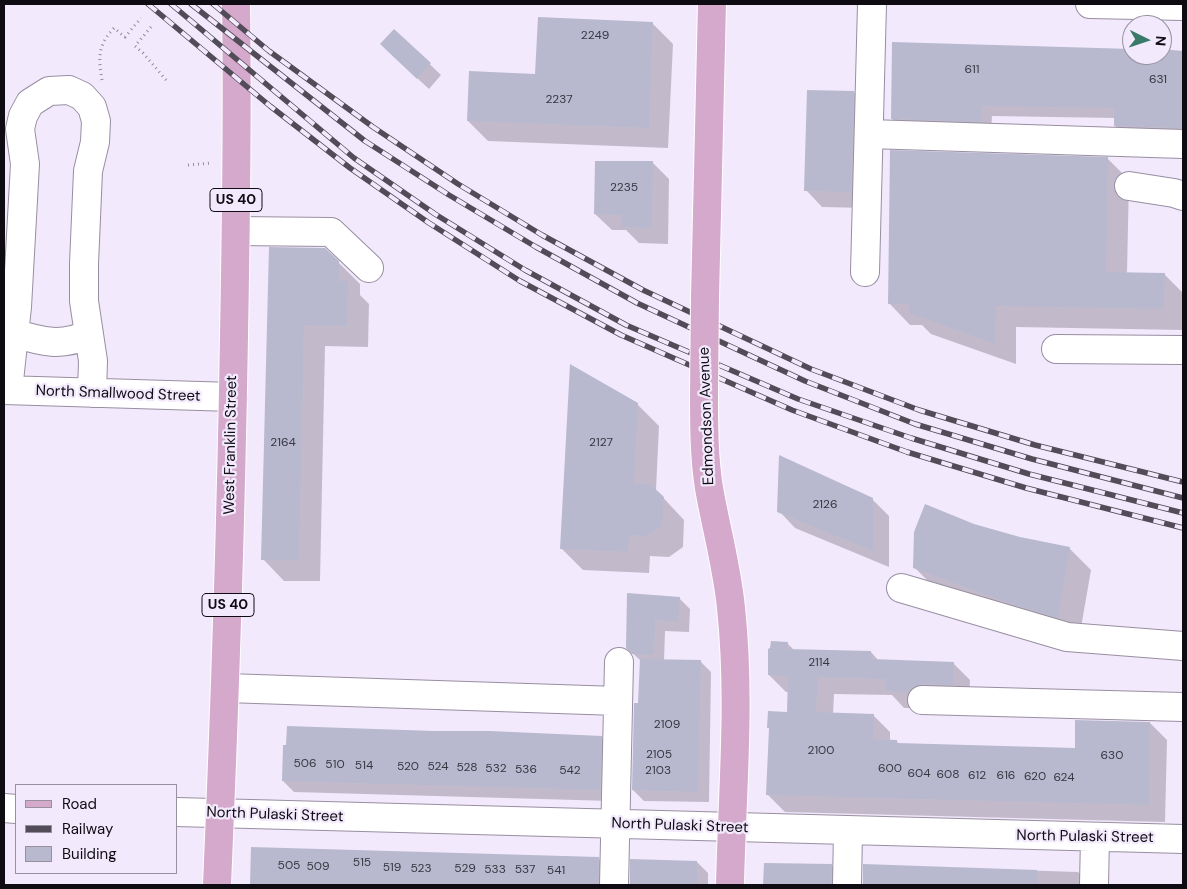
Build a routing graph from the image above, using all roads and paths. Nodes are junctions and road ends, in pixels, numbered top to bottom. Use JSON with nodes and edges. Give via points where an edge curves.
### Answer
{"nodes":[{"id":1,"x":236,"y":4,"type":"edge"},
{"id":2,"x":712,"y":4,"type":"edge"},
{"id":3,"x":872,"y":4,"type":"edge"},
{"id":4,"x":1090,"y":4,"type":"edge"},
{"id":5,"x":1148,"y":4,"type":"edge"},
{"id":6,"x":1183,"y":6,"type":"edge"},
{"id":7,"x":141,"y":18,"type":"dead end"},
{"id":8,"x":151,"y":27,"type":"dead end"},
{"id":9,"x":102,"y":80,"type":"dead end"},
{"id":10,"x":166,"y":81,"type":"dead end"},
{"id":11,"x":869,"y":134,"type":"junction"},
{"id":12,"x":1183,"y":144,"type":"edge"},
{"id":13,"x":213,"y":163,"type":"dead end"},
{"id":14,"x":188,"y":165,"type":"dead end"},
{"id":15,"x":1129,"y":186,"type":"dead end"},
{"id":16,"x":1183,"y":196,"type":"edge"},
{"id":17,"x":236,"y":231,"type":"junction"},
{"id":18,"x":369,"y":268,"type":"dead end"},
{"id":19,"x":865,"y":272,"type":"dead end"},
{"id":20,"x":14,"y":333,"type":"junction"},
{"id":21,"x":89,"y":334,"type":"junction"},
{"id":22,"x":1056,"y":349,"type":"dead end"},
{"id":23,"x":1183,"y":350,"type":"edge"},
{"id":24,"x":6,"y":390,"type":"edge"},
{"id":25,"x":92,"y":393,"type":"junction"},
{"id":26,"x":233,"y":397,"type":"junction"},
{"id":27,"x":901,"y":588,"type":"dead end"},
{"id":28,"x":1183,"y":646,"type":"edge"},
{"id":29,"x":619,"y":662,"type":"dead end"},
{"id":30,"x":226,"y":688,"type":"junction"},
{"id":31,"x":922,"y":700,"type":"dead end"},
{"id":32,"x":618,"y":701,"type":"junction"},
{"id":33,"x":1183,"y":707,"type":"edge"},
{"id":34,"x":178,"y":812,"type":"edge"},
{"id":35,"x":220,"y":813,"type":"junction"},
{"id":36,"x":616,"y":824,"type":"junction"},
{"id":37,"x":732,"y":828,"type":"junction"},
{"id":38,"x":848,"y":831,"type":"junction"},
{"id":39,"x":1095,"y":837,"type":"junction"},
{"id":40,"x":1183,"y":840,"type":"edge"},
{"id":41,"x":217,"y":885,"type":"edge"},
{"id":42,"x":614,"y":885,"type":"edge"},
{"id":43,"x":730,"y":885,"type":"edge"},
{"id":44,"x":847,"y":885,"type":"edge"},
{"id":45,"x":1094,"y":885,"type":"edge"}],
"edges":[{"from":1,"to":17,"type":"main road","name":"West Franklin Street","number":"US 40"},
{"from":2,"to":37,"type":"main road","name":"Edmondson Avenue","bridge":true,"via":[[704,393],[708,478],[726,574],[734,648]]},
{"from":3,"to":11,"type":"street"},
{"from":4,"to":5,"type":"street"},
{"from":5,"to":6,"type":"street"},
{"from":7,"to":9,"type":"path","via":[[125,37],[114,28],[104,39],[99,65]]},
{"from":8,"to":10,"type":"path","via":[[135,46]]},
{"from":11,"to":12,"type":"street"},
{"from":11,"to":19,"type":"street"},
{"from":13,"to":14,"type":"path"},
{"from":15,"to":16,"type":"street"},
{"from":17,"to":18,"type":"street","via":[[331,232]]},
{"from":17,"to":26,"type":"main road","name":"West Franklin Street","number":"US 40"},
{"from":20,"to":21,"type":"street","via":[[41,342],[78,339]]},
{"from":20,"to":21,"type":"street","via":[[25,164],[20,129],[30,103],[49,92],[69,90],[82,96],[92,107],[96,121],[88,171],[84,264],[84,302]]},
{"from":20,"to":24,"type":"street"},
{"from":21,"to":25,"type":"street","via":[[93,361]]},
{"from":22,"to":23,"type":"street"},
{"from":24,"to":25,"type":"street","name":"North Smallwood Street"},
{"from":25,"to":26,"type":"street","name":"North Smallwood Street"},
{"from":26,"to":30,"type":"main road","name":"West Franklin Street","number":"US 40"},
{"from":27,"to":28,"type":"street","via":[[1067,637]]},
{"from":29,"to":32,"type":"street"},
{"from":30,"to":32,"type":"street"},
{"from":30,"to":35,"type":"main road","name":"West Franklin Street","number":"US 40"},
{"from":31,"to":33,"type":"street"},
{"from":32,"to":36,"type":"street"},
{"from":34,"to":35,"type":"street","name":"North Pulaski Street"},
{"from":35,"to":36,"type":"street","name":"North Pulaski Street"},
{"from":35,"to":41,"type":"main road","name":"West Franklin Street","number":"US 40"},
{"from":36,"to":37,"type":"street","name":"North Pulaski Street"},
{"from":36,"to":42,"type":"street"},
{"from":37,"to":38,"type":"street","name":"North Pulaski Street"},
{"from":37,"to":43,"type":"main road","name":"Edmondson Avenue"},
{"from":38,"to":39,"type":"street","name":"North Pulaski Street"},
{"from":38,"to":44,"type":"street"},
{"from":39,"to":40,"type":"street","name":"North Pulaski Street"},
{"from":39,"to":45,"type":"street"}]}
